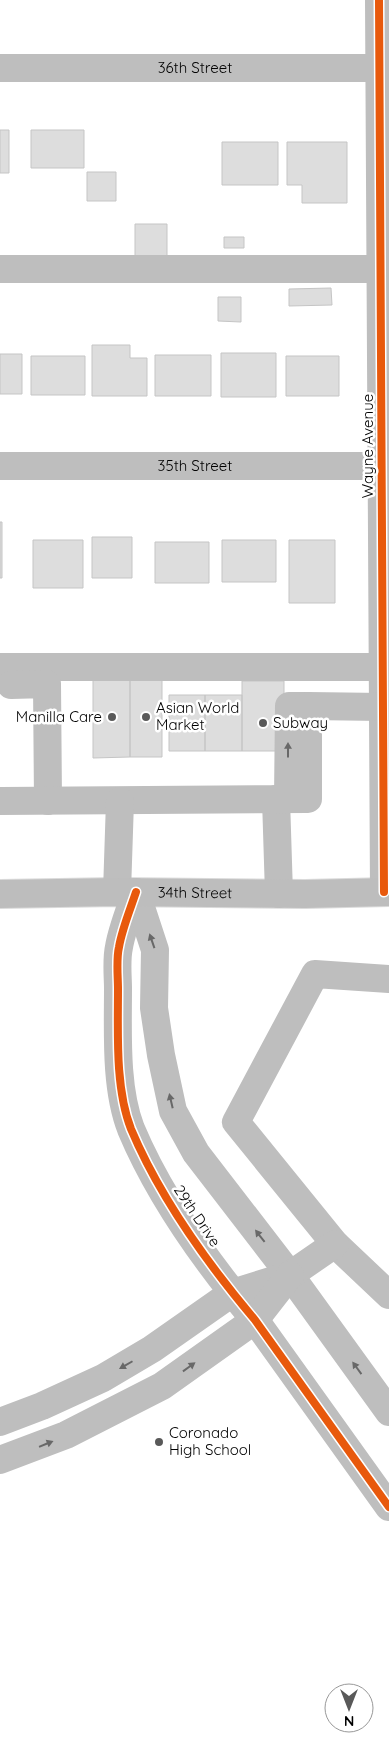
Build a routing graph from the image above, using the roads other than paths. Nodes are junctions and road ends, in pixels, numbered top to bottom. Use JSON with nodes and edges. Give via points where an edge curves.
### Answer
{"nodes":[{"id":1,"x":379,"y":0,"type":"edge"},
{"id":2,"x":0,"y":68,"type":"edge"},
{"id":3,"x":384,"y":68,"type":"edge"},
{"id":4,"x":0,"y":269,"type":"edge"},
{"id":5,"x":385,"y":269,"type":"edge"},
{"id":6,"x":0,"y":466,"type":"edge"},
{"id":7,"x":385,"y":466,"type":"edge"},
{"id":8,"x":0,"y":667,"type":"edge"},
{"id":9,"x":386,"y":667,"type":"edge"},
{"id":10,"x":0,"y":685,"type":"edge"},
{"id":11,"x":383,"y":707,"type":"junction"},
{"id":12,"x":282,"y":799,"type":"junction"},
{"id":13,"x":120,"y":800,"type":"junction"},
{"id":14,"x":48,"y":801,"type":"junction"},
{"id":15,"x":0,"y":802,"type":"edge"},
{"id":16,"x":126,"y":892,"type":"junction"},
{"id":17,"x":386,"y":892,"type":"edge"},
{"id":18,"x":0,"y":894,"type":"edge"},
{"id":19,"x":279,"y":894,"type":"junction"},
{"id":20,"x":389,"y":979,"type":"edge"},
{"id":21,"x":336,"y":1244,"type":"junction"},
{"id":22,"x":290,"y":1275,"type":"junction"},
{"id":23,"x":232,"y":1293,"type":"junction"},
{"id":24,"x":389,"y":1295,"type":"edge"},
{"id":25,"x":255,"y":1320,"type":"junction"},
{"id":26,"x":389,"y":1412,"type":"edge"},
{"id":27,"x":0,"y":1422,"type":"edge"},
{"id":28,"x":0,"y":1460,"type":"edge"},
{"id":29,"x":389,"y":1508,"type":"edge"}],
"edges":[{"from":1,"to":3,"type":"street","name":"Wayne Avenue"},
{"from":2,"to":3,"type":"street","name":"36th Street"},
{"from":3,"to":5,"type":"street","name":"Wayne Avenue"},
{"from":4,"to":5,"type":"street"},
{"from":5,"to":7,"type":"street","name":"Wayne Avenue"},
{"from":6,"to":7,"type":"street","name":"35th Street"},
{"from":7,"to":9,"type":"street","name":"Wayne Avenue"},
{"from":8,"to":9,"type":"street"},
{"from":9,"to":11,"type":"street","name":"Wayne Avenue"},
{"from":10,"to":14,"type":"street","via":[[47,684]]},
{"from":11,"to":12,"type":"street","via":[[308,706],[308,799]]},
{"from":11,"to":17,"type":"street","name":"Wayne Avenue"},
{"from":12,"to":13,"type":"street"},
{"from":12,"to":19,"type":"street"},
{"from":13,"to":14,"type":"street"},
{"from":13,"to":16,"type":"street"},
{"from":14,"to":15,"type":"street"},
{"from":16,"to":18,"type":"main road","name":"34th Street"},
{"from":16,"to":19,"type":"main road","name":"34th Street"},
{"from":22,"to":16,"type":"street","one_way":true,"via":[[196,1153],[173,1111],[154,1008],[155,950]]},
{"from":16,"to":23,"type":"street","name":"29th Drive","via":[[119,948],[118,1033],[121,1081],[130,1127],[172,1206]]},
{"from":17,"to":19,"type":"main road","name":"34th Street"},
{"from":20,"to":21,"type":"street","via":[[315,974],[236,1122]]},
{"from":21,"to":22,"type":"street"},
{"from":21,"to":24,"type":"street"},
{"from":22,"to":23,"type":"street"},
{"from":22,"to":25,"type":"street"},
{"from":26,"to":22,"type":"street","one_way":true},
{"from":23,"to":25,"type":"street","name":"29th Drive"},
{"from":23,"to":27,"type":"street","one_way":true,"via":[[103,1378]]},
{"from":28,"to":25,"type":"street","one_way":true,"via":[[66,1436],[141,1398]]},
{"from":25,"to":29,"type":"street","name":"29th Drive"}]}
